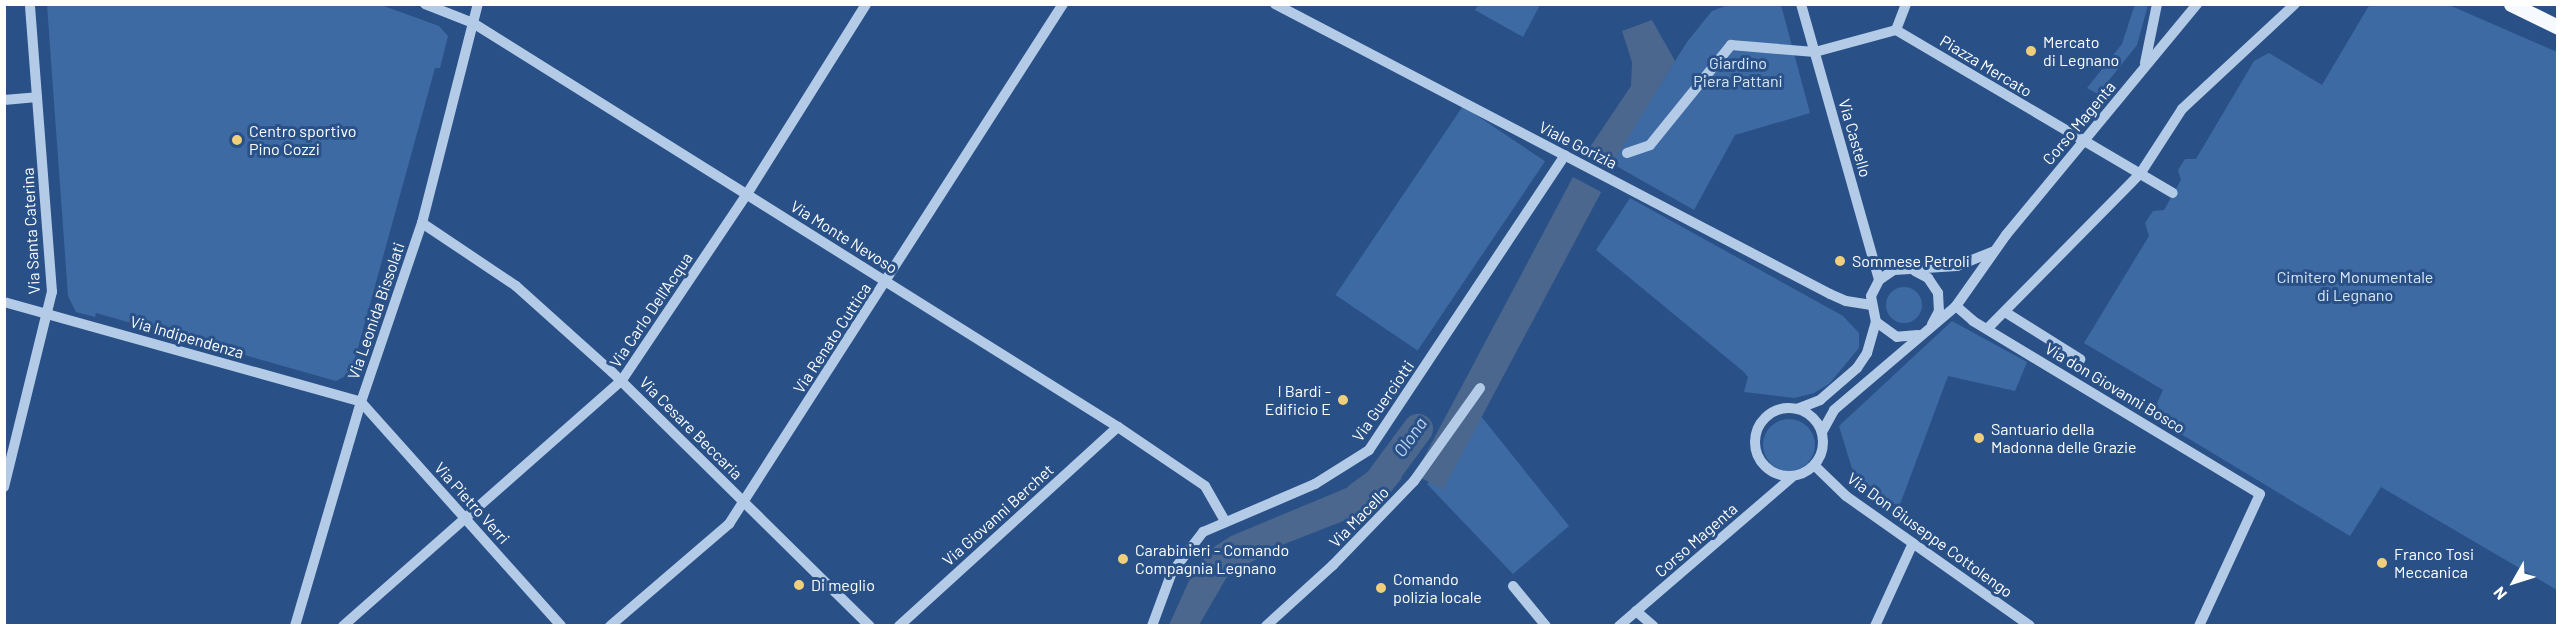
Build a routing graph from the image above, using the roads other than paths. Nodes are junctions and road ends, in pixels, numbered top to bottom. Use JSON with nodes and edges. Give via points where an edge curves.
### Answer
{"nodes":[{"id":1,"x":30,"y":4,"type":"edge"},
{"id":2,"x":425,"y":4,"type":"edge"},
{"id":3,"x":478,"y":4,"type":"edge"},
{"id":4,"x":866,"y":4,"type":"edge"},
{"id":5,"x":1063,"y":4,"type":"edge"},
{"id":6,"x":1275,"y":4,"type":"edge"},
{"id":7,"x":1801,"y":4,"type":"edge"},
{"id":8,"x":1906,"y":4,"type":"edge"},
{"id":9,"x":2157,"y":4,"type":"edge"},
{"id":10,"x":2199,"y":4,"type":"edge"},
{"id":11,"x":2295,"y":4,"type":"edge"},
{"id":12,"x":2511,"y":4,"type":"edge"},
{"id":13,"x":473,"y":22,"type":"junction"},
{"id":14,"x":2558,"y":27,"type":"edge"},
{"id":15,"x":1896,"y":30,"type":"junction"},
{"id":16,"x":1815,"y":52,"type":"junction"},
{"id":17,"x":2144,"y":64,"type":"junction"},
{"id":18,"x":37,"y":97,"type":"junction"},
{"id":19,"x":4,"y":100,"type":"edge"},
{"id":20,"x":2084,"y":141,"type":"junction"},
{"id":21,"x":1627,"y":153,"type":"dead end"},
{"id":22,"x":1565,"y":155,"type":"junction"},
{"id":23,"x":2140,"y":174,"type":"junction"},
{"id":24,"x":2173,"y":193,"type":"dead end"},
{"id":25,"x":747,"y":194,"type":"junction"},
{"id":26,"x":422,"y":223,"type":"junction"},
{"id":27,"x":1992,"y":252,"type":"junction"},
{"id":28,"x":1912,"y":270,"type":"junction"},
{"id":29,"x":1879,"y":280,"type":"junction"},
{"id":30,"x":886,"y":281,"type":"junction"},
{"id":31,"x":4,"y":303,"type":"edge"},
{"id":32,"x":1870,"y":305,"type":"junction"},
{"id":33,"x":1956,"y":306,"type":"junction"},
{"id":34,"x":2005,"y":312,"type":"junction"},
{"id":35,"x":47,"y":313,"type":"junction"},
{"id":36,"x":1876,"y":322,"type":"junction"},
{"id":37,"x":1987,"y":329,"type":"junction"},
{"id":38,"x":1927,"y":330,"type":"junction"},
{"id":39,"x":2080,"y":359,"type":"dead end"},
{"id":40,"x":622,"y":380,"type":"junction"},
{"id":41,"x":1480,"y":388,"type":"dead end"},
{"id":42,"x":361,"y":402,"type":"junction"},
{"id":43,"x":1797,"y":409,"type":"junction"},
{"id":44,"x":1118,"y":427,"type":"junction"},
{"id":45,"x":1822,"y":432,"type":"junction"},
{"id":46,"x":1815,"y":466,"type":"junction"},
{"id":47,"x":1792,"y":477,"type":"junction"},
{"id":48,"x":4,"y":487,"type":"edge"},
{"id":49,"x":744,"y":503,"type":"junction"},
{"id":50,"x":466,"y":518,"type":"junction"},
{"id":51,"x":1225,"y":521,"type":"junction"},
{"id":52,"x":1913,"y":543,"type":"junction"},
{"id":53,"x":1513,"y":586,"type":"dead end"},
{"id":54,"x":1636,"y":611,"type":"junction"},
{"id":55,"x":295,"y":626,"type":"edge"},
{"id":56,"x":343,"y":626,"type":"edge"},
{"id":57,"x":561,"y":626,"type":"edge"},
{"id":58,"x":609,"y":626,"type":"edge"},
{"id":59,"x":870,"y":626,"type":"edge"},
{"id":60,"x":899,"y":626,"type":"edge"},
{"id":61,"x":1152,"y":626,"type":"edge"},
{"id":62,"x":1266,"y":626,"type":"edge"},
{"id":63,"x":1546,"y":626,"type":"edge"},
{"id":64,"x":1619,"y":626,"type":"edge"},
{"id":65,"x":1653,"y":626,"type":"edge"},
{"id":66,"x":1875,"y":626,"type":"edge"},
{"id":67,"x":2030,"y":626,"type":"edge"},
{"id":68,"x":2199,"y":626,"type":"edge"}],
"edges":[{"from":1,"to":18,"type":"street","name":"Via Santa Caterina"},
{"from":2,"to":13,"type":"street","name":"Via Monte Nevoso"},
{"from":3,"to":13,"type":"street","name":"Via Leonida Bissolati"},
{"from":4,"to":25,"type":"street","name":"Via Carlo Dell'Acqua"},
{"from":5,"to":30,"type":"street","name":"Via Renato Cuttica"},
{"from":6,"to":22,"type":"street","name":"Viale Gorizia"},
{"from":7,"to":16,"type":"street","name":"Via Castello"},
{"from":8,"to":15,"type":"street"},
{"from":9,"to":17,"type":"street"},
{"from":10,"to":17,"type":"street","name":"Corso Magenta"},
{"from":11,"to":23,"type":"street","via":[[2182,109]]},
{"from":12,"to":14,"type":"main road"},
{"from":13,"to":25,"type":"street","name":"Via Monte Nevoso"},
{"from":13,"to":26,"type":"street","name":"Via Leonida Bissolati"},
{"from":15,"to":16,"type":"street"},
{"from":15,"to":20,"type":"street","name":"Piazza Mercato"},
{"from":16,"to":21,"type":"street","via":[[1731,45],[1650,145]]},
{"from":16,"to":29,"type":"street","name":"Via Castello"},
{"from":17,"to":20,"type":"street","name":"Corso Magenta"},
{"from":18,"to":19,"type":"street"},
{"from":18,"to":35,"type":"street","name":"Via Santa Caterina","via":[[52,292]]},
{"from":20,"to":23,"type":"street","name":"Piazza Mercato"},
{"from":20,"to":27,"type":"street","name":"Corso Magenta"},
{"from":22,"to":32,"type":"street","name":"Viale Gorizia","via":[[1840,298]]},
{"from":22,"to":51,"type":"street","name":"Via Guerciotti","via":[[1369,450],[1315,484]]},
{"from":23,"to":24,"type":"street","name":"Piazza Mercato"},
{"from":23,"to":34,"type":"street"},
{"from":25,"to":30,"type":"street","name":"Via Monte Nevoso"},
{"from":25,"to":40,"type":"street","name":"Via Carlo Dell'Acqua"},
{"from":26,"to":40,"type":"street","name":"Via Cesare Beccaria","via":[[516,286]]},
{"from":26,"to":42,"type":"street","name":"Via Leonida Bissolati"},
{"from":27,"to":28,"type":"street","name":"Corso Magenta","via":[[1957,266]]},
{"from":27,"to":33,"type":"street","name":"Corso Magenta"},
{"from":28,"to":29,"type":"street","name":"Corso Magenta","via":[[1894,270]]},
{"from":28,"to":38,"type":"street","via":[[1928,278],[1938,293],[1939,311]]},
{"from":29,"to":32,"type":"street"},
{"from":30,"to":44,"type":"street","name":"Via Monte Nevoso"},
{"from":30,"to":49,"type":"street","name":"Via Renato Cuttica"},
{"from":31,"to":35,"type":"street","name":"Via Indipendenza"},
{"from":32,"to":36,"type":"street"},
{"from":33,"to":37,"type":"street","name":"Via don Giovanni Bosco"},
{"from":33,"to":38,"type":"street","name":"Corso Magenta"},
{"from":34,"to":37,"type":"street"},
{"from":34,"to":39,"type":"street"},
{"from":35,"to":42,"type":"street","name":"Via Indipendenza"},
{"from":35,"to":48,"type":"street","name":"Via Santa Caterina"},
{"from":36,"to":38,"type":"street","via":[[1897,337]]},
{"from":36,"to":43,"type":"street","via":[[1857,368],[1820,400]]},
{"from":37,"to":68,"type":"street","name":"Via don Giovanni Bosco","via":[[2260,494]]},
{"from":38,"to":45,"type":"street","name":"Corso Magenta","via":[[1834,410]]},
{"from":40,"to":49,"type":"street","name":"Via Cesare Beccaria"},
{"from":40,"to":50,"type":"street","name":"Via Carlo Dell'Acqua"},
{"from":41,"to":62,"type":"street","name":"Via Macello","via":[[1414,481],[1333,565]]},
{"from":42,"to":50,"type":"street","name":"Via Pietro Verri"},
{"from":42,"to":55,"type":"street","name":"Via Leonida Bissolati"},
{"from":43,"to":45,"type":"street","via":[[1813,417]]},
{"from":43,"to":47,"type":"street","via":[[1779,409],[1764,419],[1755,444],[1766,468]]},
{"from":44,"to":51,"type":"street","name":"Via Monte Nevoso","via":[[1205,486]]},
{"from":44,"to":60,"type":"street","name":"Via Giovanni Berchet"},
{"from":45,"to":46,"type":"street","name":"Corso Magenta","via":[[1823,450]]},
{"from":46,"to":47,"type":"street","name":"Corso Magenta"},
{"from":46,"to":52,"type":"street","name":"Via Don Giuseppe Cottolengo","via":[[1846,495]]},
{"from":47,"to":54,"type":"street","name":"Corso Magenta"},
{"from":49,"to":58,"type":"street","name":"Via Renato Cuttica","via":[[729,524]]},
{"from":49,"to":59,"type":"street","name":"Via Cesare Beccaria"},
{"from":50,"to":56,"type":"street","name":"Via Carlo Dell'Acqua"},
{"from":50,"to":57,"type":"street","name":"Via Pietro Verri"},
{"from":51,"to":61,"type":"street","name":"Via Guerciotti","via":[[1203,532],[1172,572]]},
{"from":52,"to":66,"type":"street"},
{"from":52,"to":67,"type":"street","name":"Via Don Giuseppe Cottolengo"},
{"from":53,"to":63,"type":"street"},
{"from":54,"to":64,"type":"street","name":"Corso Magenta"},
{"from":54,"to":65,"type":"street"}]}
